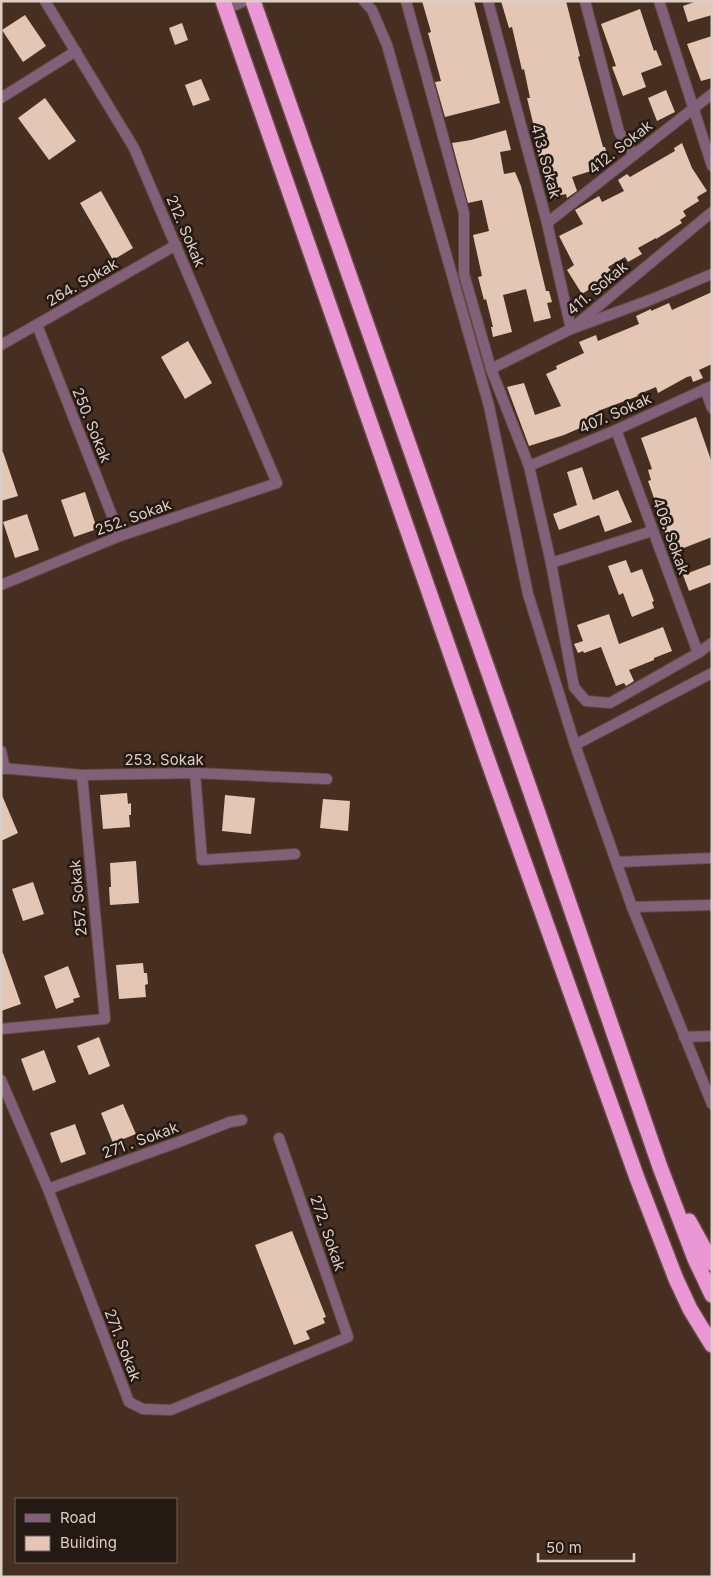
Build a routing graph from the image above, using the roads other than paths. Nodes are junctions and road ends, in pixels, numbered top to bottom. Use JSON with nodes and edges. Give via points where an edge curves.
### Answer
{"nodes":[{"id":1,"x":45,"y":1,"type":"edge"},
{"id":2,"x":245,"y":1,"type":"edge"},
{"id":3,"x":252,"y":1,"type":"edge"},
{"id":4,"x":364,"y":1,"type":"edge"},
{"id":5,"x":406,"y":1,"type":"edge"},
{"id":6,"x":488,"y":1,"type":"edge"},
{"id":7,"x":585,"y":1,"type":"edge"},
{"id":8,"x":659,"y":1,"type":"edge"},
{"id":9,"x":224,"y":5,"type":"edge"},
{"id":10,"x":76,"y":51,"type":"junction"},
{"id":11,"x":712,"y":94,"type":"edge"},
{"id":12,"x":1,"y":98,"type":"edge"},
{"id":13,"x":693,"y":109,"type":"junction"},
{"id":14,"x":634,"y":155,"type":"junction"},
{"id":15,"x":712,"y":166,"type":"edge"},
{"id":16,"x":712,"y":212,"type":"edge"},
{"id":17,"x":547,"y":224,"type":"junction"},
{"id":18,"x":176,"y":245,"type":"junction"},
{"id":19,"x":712,"y":274,"type":"edge"},
{"id":20,"x":37,"y":325,"type":"junction"},
{"id":21,"x":571,"y":329,"type":"junction"},
{"id":22,"x":1,"y":345,"type":"edge"},
{"id":23,"x":491,"y":369,"type":"junction"},
{"id":24,"x":708,"y":388,"type":"edge"},
{"id":25,"x":712,"y":408,"type":"edge"},
{"id":26,"x":616,"y":430,"type":"junction"},
{"id":27,"x":529,"y":466,"type":"junction"},
{"id":28,"x":277,"y":484,"type":"joint"},
{"id":29,"x":652,"y":531,"type":"junction"},
{"id":30,"x":120,"y":536,"type":"junction"},
{"id":31,"x":551,"y":563,"type":"junction"},
{"id":32,"x":1,"y":585,"type":"edge"},
{"id":33,"x":712,"y":643,"type":"edge"},
{"id":34,"x":698,"y":652,"type":"junction"},
{"id":35,"x":712,"y":673,"type":"edge"},
{"id":36,"x":576,"y":745,"type":"junction"},
{"id":37,"x":1,"y":751,"type":"edge"},
{"id":38,"x":3,"y":768,"type":"edge"},
{"id":39,"x":195,"y":773,"type":"junction"},
{"id":40,"x":82,"y":775,"type":"junction"},
{"id":41,"x":327,"y":779,"type":"dead end"},
{"id":42,"x":294,"y":854,"type":"dead end"},
{"id":43,"x":712,"y":858,"type":"edge"},
{"id":44,"x":617,"y":862,"type":"junction"},
{"id":45,"x":712,"y":905,"type":"edge"},
{"id":46,"x":632,"y":907,"type":"junction"},
{"id":47,"x":1,"y":1029,"type":"edge"},
{"id":48,"x":712,"y":1036,"type":"edge"},
{"id":49,"x":684,"y":1037,"type":"junction"},
{"id":50,"x":1,"y":1080,"type":"edge"},
{"id":51,"x":712,"y":1104,"type":"edge"},
{"id":52,"x":242,"y":1120,"type":"dead end"},
{"id":53,"x":279,"y":1138,"type":"dead end"},
{"id":54,"x":660,"y":1167,"type":"junction"},
{"id":55,"x":48,"y":1189,"type":"junction"},
{"id":56,"x":712,"y":1263,"type":"edge"},
{"id":57,"x":712,"y":1296,"type":"edge"},
{"id":58,"x":348,"y":1337,"type":"joint"},
{"id":59,"x":712,"y":1345,"type":"edge"}],
"edges":[{"from":1,"to":10,"type":"street","name":"212. Sokak"},
{"from":2,"to":9,"type":"street"},
{"from":3,"to":54,"type":"highway"},
{"from":4,"to":36,"type":"street","via":[[372,10],[387,46],[490,406],[528,594]]},
{"from":5,"to":23,"type":"street","via":[[464,213],[464,274]]},
{"from":6,"to":17,"type":"street","name":"413. Sokak"},
{"from":7,"to":14,"type":"street","via":[[619,132]]},
{"from":8,"to":13,"type":"street"},
{"from":9,"to":59,"type":"highway","via":[[637,1178],[676,1279]]},
{"from":10,"to":12,"type":"street"},
{"from":10,"to":18,"type":"street","name":"212. Sokak","via":[[134,148]]},
{"from":11,"to":13,"type":"street","name":"412. Sokak"},
{"from":13,"to":14,"type":"street","name":"412. Sokak"},
{"from":13,"to":15,"type":"street"},
{"from":14,"to":17,"type":"street","name":"412. Sokak"},
{"from":16,"to":21,"type":"street","name":"411. Sokak"},
{"from":17,"to":21,"type":"street","name":"413. Sokak"},
{"from":18,"to":20,"type":"street","name":"264. Sokak"},
{"from":18,"to":28,"type":"street","name":"212. Sokak"},
{"from":19,"to":21,"type":"street"},
{"from":20,"to":22,"type":"street","name":"264. Sokak"},
{"from":20,"to":30,"type":"street","name":"250. Sokak"},
{"from":21,"to":23,"type":"street","name":"411. Sokak"},
{"from":23,"to":27,"type":"street"},
{"from":24,"to":25,"type":"street"},
{"from":24,"to":26,"type":"street","name":"407. Sokak"},
{"from":26,"to":27,"type":"street","name":"407. Sokak"},
{"from":26,"to":29,"type":"street","name":"406. Sokak"},
{"from":27,"to":31,"type":"street"},
{"from":28,"to":30,"type":"street","name":"252. Sokak"},
{"from":29,"to":31,"type":"street"},
{"from":29,"to":34,"type":"street","name":"406. Sokak"},
{"from":30,"to":32,"type":"street","name":"252. Sokak"},
{"from":31,"to":34,"type":"street","via":[[574,687],[586,701],[610,703]]},
{"from":33,"to":34,"type":"street"},
{"from":35,"to":36,"type":"street"},
{"from":36,"to":44,"type":"street"},
{"from":37,"to":38,"type":"street"},
{"from":38,"to":40,"type":"street","name":"253. Sokak"},
{"from":39,"to":40,"type":"street","name":"253. Sokak"},
{"from":39,"to":41,"type":"street","name":"253. Sokak"},
{"from":39,"to":42,"type":"street","via":[[202,860]]},
{"from":40,"to":47,"type":"street","name":"257. Sokak","via":[[105,1019]]},
{"from":43,"to":44,"type":"street"},
{"from":44,"to":46,"type":"street"},
{"from":45,"to":46,"type":"street"},
{"from":46,"to":49,"type":"street"},
{"from":48,"to":49,"type":"street"},
{"from":49,"to":51,"type":"street"},
{"from":50,"to":55,"type":"street","name":"271. Sokak"},
{"from":52,"to":55,"type":"street","name":"271 . Sokak"},
{"from":53,"to":58,"type":"street","name":"272. Sokak"},
{"from":54,"to":56,"type":"highway"},
{"from":54,"to":57,"type":"highway"},
{"from":55,"to":58,"type":"street","name":"271. Sokak","via":[[129,1402],[143,1409],[171,1410]]}]}
